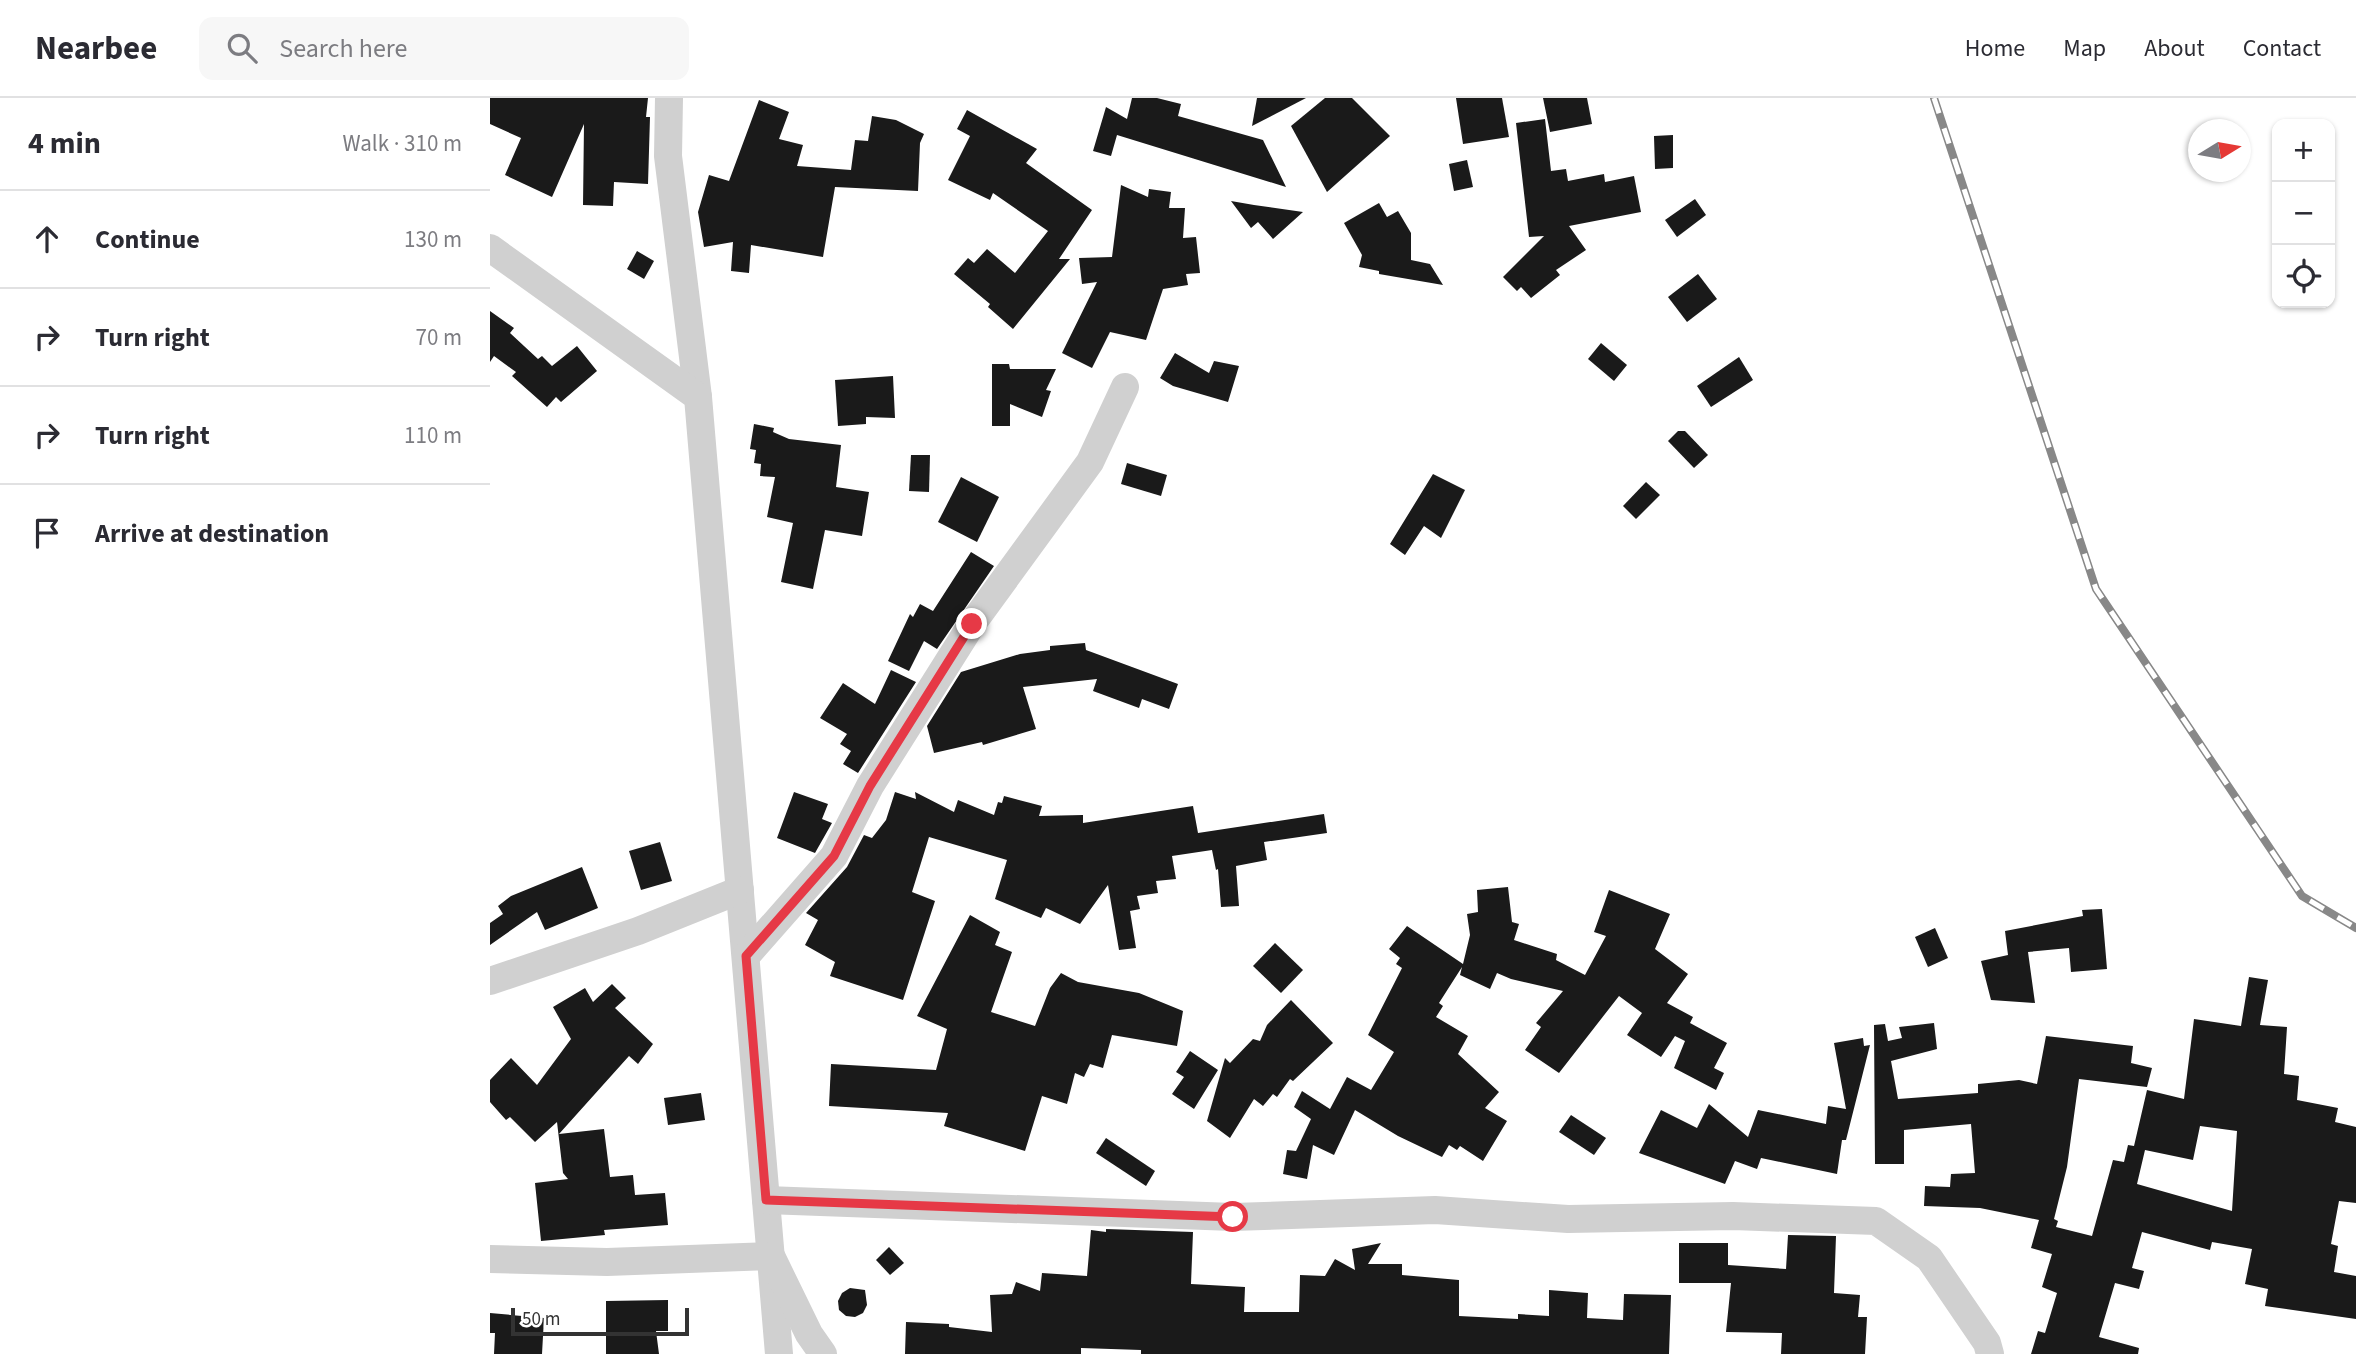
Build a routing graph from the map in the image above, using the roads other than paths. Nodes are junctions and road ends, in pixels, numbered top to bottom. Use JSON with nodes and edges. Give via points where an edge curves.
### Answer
{"nodes":[{"id":1,"x":669,"y":98,"type":"edge"},
{"id":2,"x":490,"y":248,"type":"edge"},
{"id":3,"x":1125,"y":387,"type":"dead end"},
{"id":4,"x":698,"y":397,"type":"junction"},
{"id":5,"x":740,"y":890,"type":"junction"},
{"id":6,"x":746,"y":956,"type":"junction"},
{"id":7,"x":490,"y":981,"type":"edge"},
{"id":8,"x":766,"y":1200,"type":"junction"},
{"id":9,"x":771,"y":1256,"type":"junction"},
{"id":10,"x":490,"y":1259,"type":"edge"},
{"id":11,"x":779,"y":1354,"type":"edge"},
{"id":12,"x":823,"y":1354,"type":"edge"},
{"id":13,"x":1990,"y":1354,"type":"edge"}],
"edges":[{"from":1,"to":4,"type":"street","via":[[668,156]]},
{"from":2,"to":4,"type":"street"},
{"from":3,"to":6,"type":"street","via":[[1090,462],[965,635],[870,786],[834,856]]},
{"from":4,"to":5,"type":"street"},
{"from":5,"to":6,"type":"street"},
{"from":5,"to":7,"type":"street","via":[[638,931]]},
{"from":6,"to":8,"type":"street"},
{"from":8,"to":9,"type":"street"},
{"from":8,"to":13,"type":"street","via":[[1233,1217],[1435,1210],[1568,1219],[1732,1216],[1875,1221],[1929,1258]]},
{"from":9,"to":10,"type":"street","via":[[607,1262]]},
{"from":9,"to":11,"type":"street"},
{"from":9,"to":12,"type":"street"}]}
